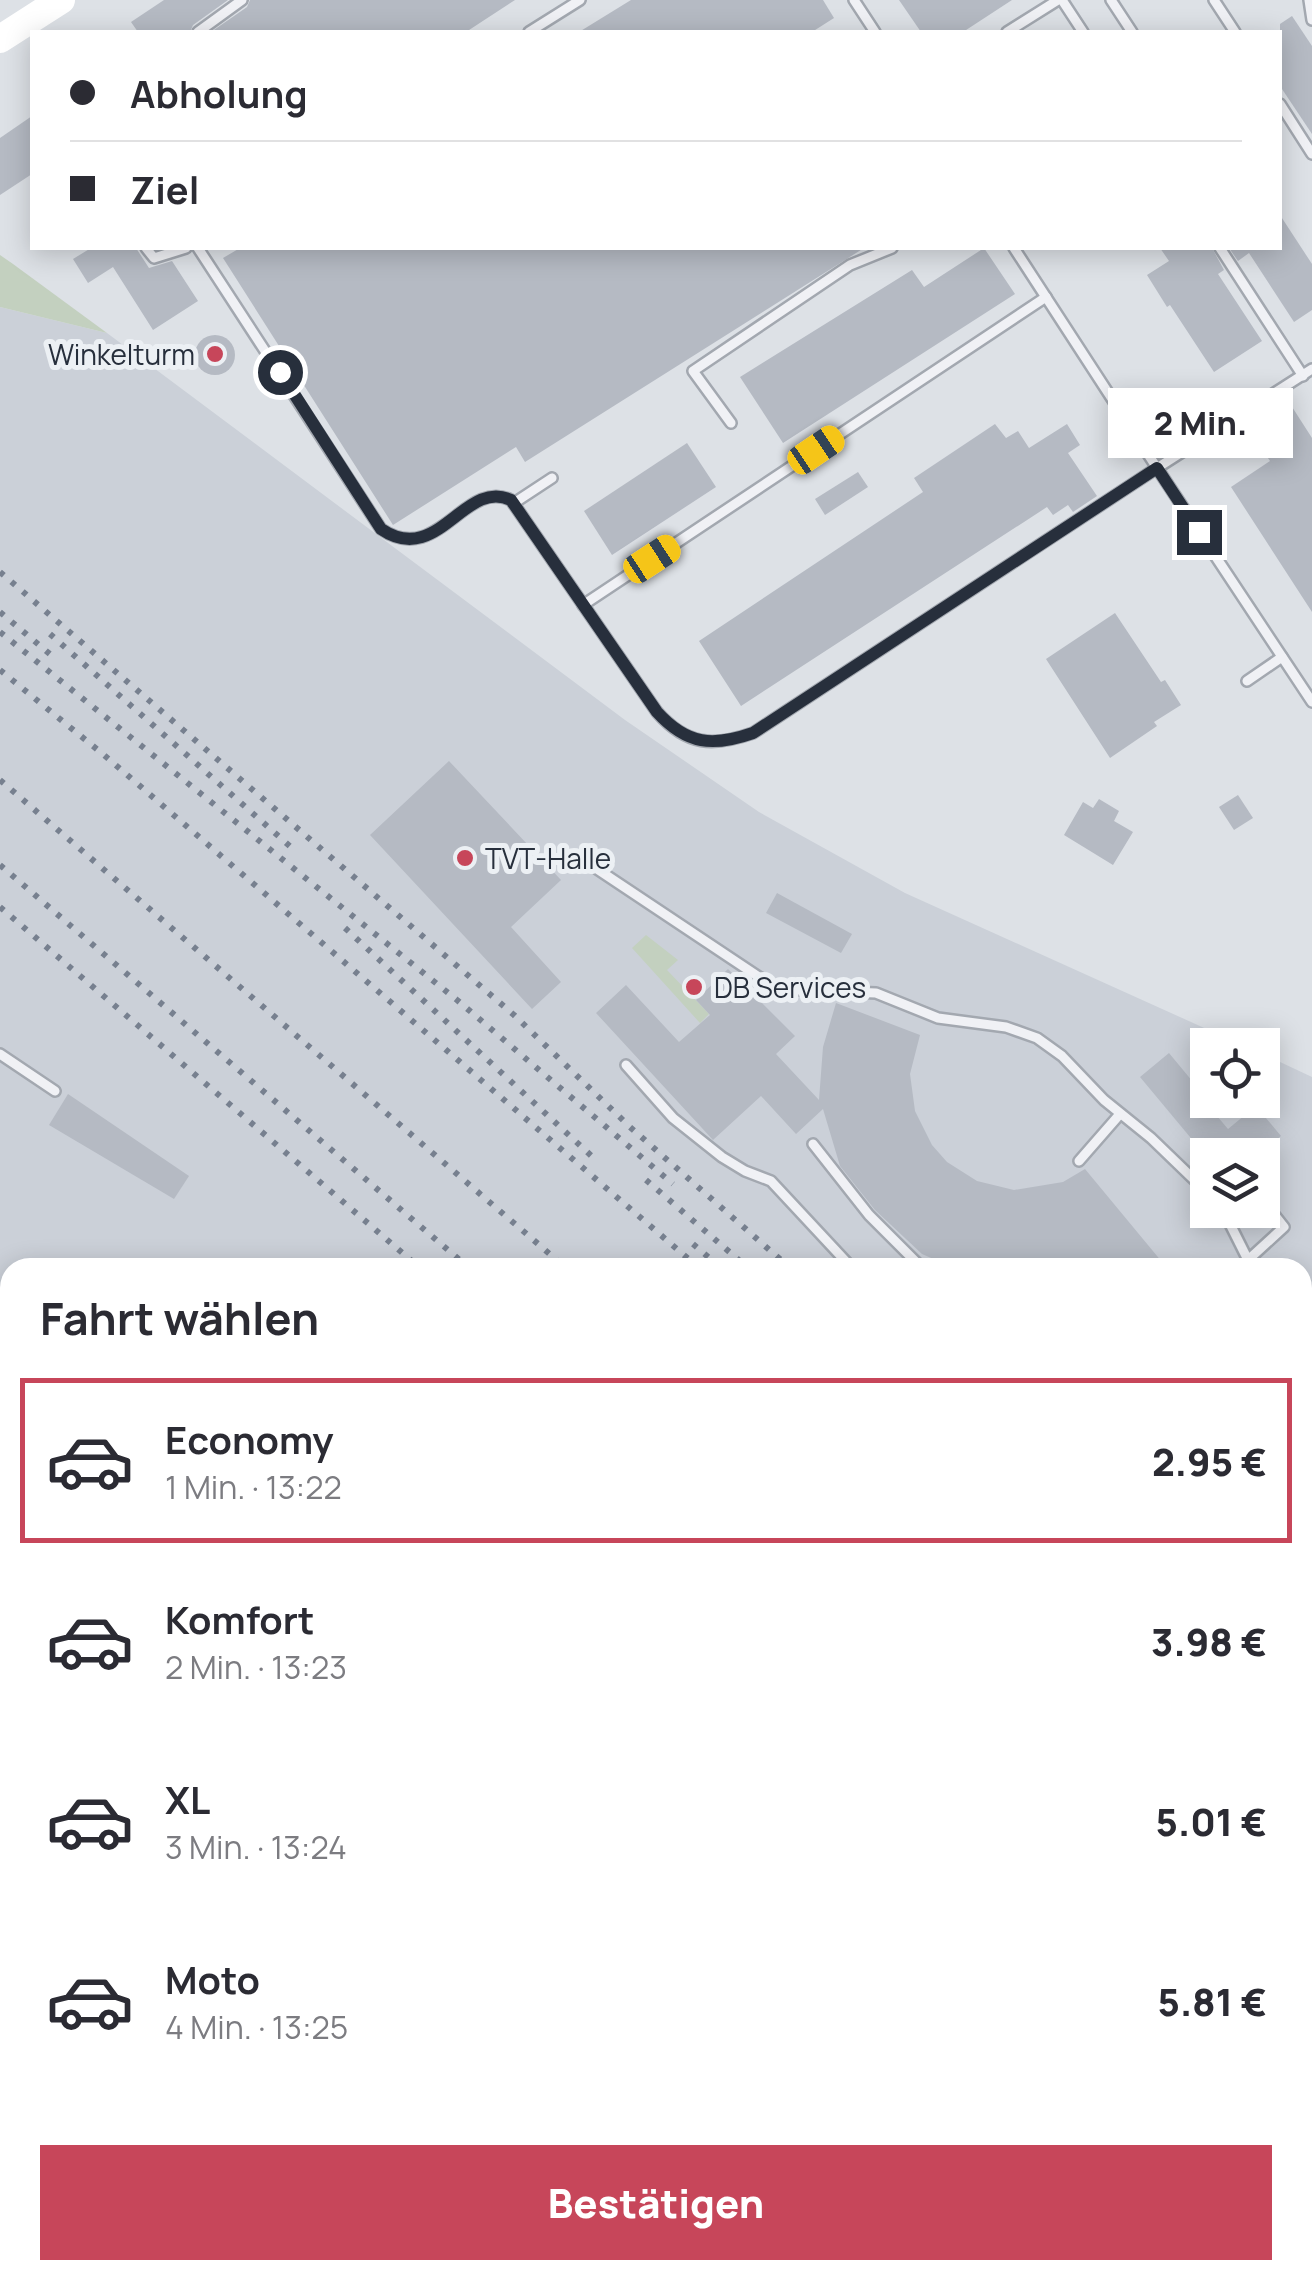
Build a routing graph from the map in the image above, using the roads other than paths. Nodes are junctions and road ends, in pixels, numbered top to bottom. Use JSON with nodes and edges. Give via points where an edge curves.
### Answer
{"nodes":[{"id":1,"x":60,"y":0,"type":"edge"},
{"id":2,"x":242,"y":0,"type":"edge"},
{"id":3,"x":580,"y":0,"type":"edge"},
{"id":4,"x":854,"y":0,"type":"edge"},
{"id":5,"x":1060,"y":0,"type":"edge"},
{"id":6,"x":1111,"y":0,"type":"edge"},
{"id":7,"x":1214,"y":0,"type":"edge"},
{"id":8,"x":1309,"y":0,"type":"edge"},
{"id":9,"x":1312,"y":20,"type":"edge"},
{"id":10,"x":201,"y":30,"type":"edge"},
{"id":11,"x":532,"y":30,"type":"edge"},
{"id":12,"x":874,"y":30,"type":"edge"},
{"id":13,"x":1010,"y":30,"type":"edge"},
{"id":14,"x":1082,"y":30,"type":"edge"},
{"id":15,"x":1131,"y":30,"type":"edge"},
{"id":16,"x":1234,"y":30,"type":"edge"},
{"id":17,"x":0,"y":39,"type":"edge"},
{"id":18,"x":1282,"y":107,"type":"edge"},
{"id":19,"x":1312,"y":154,"type":"edge"},
{"id":20,"x":148,"y":250,"type":"edge"},
{"id":21,"x":180,"y":250,"type":"edge"},
{"id":22,"x":199,"y":250,"type":"edge"},
{"id":23,"x":887,"y":250,"type":"edge"},
{"id":24,"x":1015,"y":250,"type":"edge"},
{"id":25,"x":1221,"y":250,"type":"edge"},
{"id":26,"x":1046,"y":298,"type":"junction"},
{"id":27,"x":1308,"y":372,"type":"edge"},
{"id":28,"x":732,"y":423,"type":"dead end"},
{"id":29,"x":1157,"y":468,"type":"junction"},
{"id":30,"x":552,"y":478,"type":"dead end"},
{"id":31,"x":514,"y":503,"type":"junction"},
{"id":32,"x":584,"y":604,"type":"junction"},
{"id":33,"x":1282,"y":657,"type":"junction"},
{"id":34,"x":1247,"y":680,"type":"dead end"},
{"id":35,"x":1312,"y":702,"type":"edge"},
{"id":36,"x":597,"y":868,"type":"dead end"},
{"id":37,"x":0,"y":1054,"type":"edge"},
{"id":38,"x":626,"y":1065,"type":"dead end"},
{"id":39,"x":55,"y":1092,"type":"dead end"},
{"id":40,"x":1120,"y":1114,"type":"junction"},
{"id":41,"x":813,"y":1144,"type":"dead end"},
{"id":42,"x":1079,"y":1161,"type":"dead end"},
{"id":43,"x":1190,"y":1176,"type":"edge"},
{"id":44,"x":1280,"y":1221,"type":"edge"},
{"id":45,"x":1232,"y":1228,"type":"edge"},
{"id":46,"x":843,"y":1258,"type":"edge"},
{"id":47,"x":913,"y":1258,"type":"edge"},
{"id":48,"x":1247,"y":1258,"type":"edge"},
{"id":49,"x":1255,"y":1258,"type":"edge"}],
"edges":[{"from":1,"to":17,"type":"main road"},
{"from":2,"to":10,"type":"lane"},
{"from":3,"to":11,"type":"lane"},
{"from":4,"to":12,"type":"lane"},
{"from":5,"to":13,"type":"lane"},
{"from":5,"to":14,"type":"lane"},
{"from":6,"to":15,"type":"lane"},
{"from":7,"to":16,"type":"lane"},
{"from":8,"to":9,"type":"lane"},
{"from":18,"to":19,"type":"lane"},
{"from":20,"to":21,"type":"lane","via":[[154,258]]},
{"from":22,"to":31,"type":"lane","via":[[381,529],[397,540],[418,540],[484,499],[505,496]]},
{"from":23,"to":28,"type":"lane","via":[[850,265],[693,371]]},
{"from":24,"to":26,"type":"lane"},
{"from":25,"to":27,"type":"lane"},
{"from":26,"to":29,"type":"lane"},
{"from":26,"to":32,"type":"lane"},
{"from":27,"to":29,"type":"lane"},
{"from":29,"to":32,"type":"lane","via":[[734,740],[710,744],[666,722]]},
{"from":29,"to":33,"type":"lane"},
{"from":30,"to":31,"type":"lane"},
{"from":31,"to":32,"type":"lane"},
{"from":33,"to":34,"type":"lane"},
{"from":33,"to":35,"type":"lane"},
{"from":36,"to":40,"type":"lane","via":[[777,988],[876,994],[938,1018],[1037,1038]]},
{"from":37,"to":39,"type":"lane"},
{"from":38,"to":46,"type":"lane","via":[[674,1118],[722,1157],[772,1181]]},
{"from":40,"to":42,"type":"lane"},
{"from":40,"to":43,"type":"lane"},
{"from":41,"to":47,"type":"lane"},
{"from":44,"to":49,"type":"lane","via":[[1284,1226]]},
{"from":45,"to":48,"type":"lane"}]}
